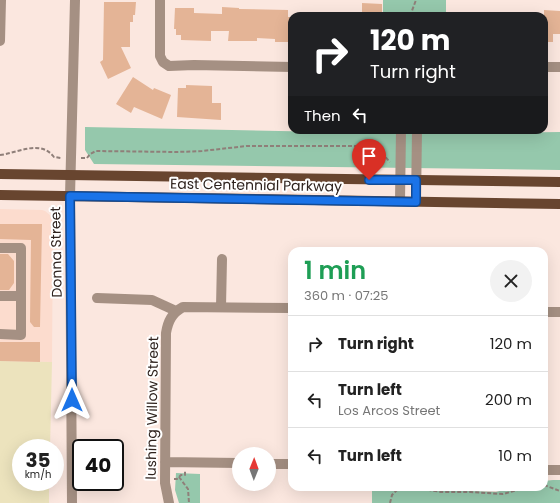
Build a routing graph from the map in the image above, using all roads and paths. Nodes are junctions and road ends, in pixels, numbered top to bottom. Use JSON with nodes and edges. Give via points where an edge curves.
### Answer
{"nodes":[{"id":1,"x":1,"y":0,"type":"edge"},
{"id":2,"x":75,"y":0,"type":"edge"},
{"id":3,"x":160,"y":0,"type":"edge"},
{"id":4,"x":416,"y":0,"type":"edge"},
{"id":5,"x":412,"y":12,"type":"edge"},
{"id":6,"x":0,"y":41,"type":"edge"},
{"id":7,"x":288,"y":67,"type":"edge"},
{"id":8,"x":548,"y":67,"type":"edge"},
{"id":9,"x":560,"y":67,"type":"edge"},
{"id":10,"x":402,"y":134,"type":"edge"},
{"id":11,"x":417,"y":134,"type":"edge"},
{"id":12,"x":0,"y":155,"type":"edge"},
{"id":13,"x":54,"y":157,"type":"dead end"},
{"id":14,"x":87,"y":158,"type":"dead end"},
{"id":15,"x":392,"y":164,"type":"dead end"},
{"id":16,"x":0,"y":174,"type":"edge"},
{"id":17,"x":70,"y":176,"type":"junction"},
{"id":18,"x":401,"y":180,"type":"junction"},
{"id":19,"x":416,"y":180,"type":"junction"},
{"id":20,"x":560,"y":182,"type":"edge"},
{"id":21,"x":0,"y":195,"type":"edge"},
{"id":22,"x":70,"y":196,"type":"junction"},
{"id":23,"x":400,"y":201,"type":"junction"},
{"id":24,"x":416,"y":202,"type":"junction"},
{"id":25,"x":560,"y":204,"type":"edge"},
{"id":26,"x":0,"y":248,"type":"edge"},
{"id":27,"x":222,"y":259,"type":"dead end"},
{"id":28,"x":0,"y":296,"type":"edge"},
{"id":29,"x":21,"y":296,"type":"junction"},
{"id":30,"x":97,"y":298,"type":"dead end"},
{"id":31,"x":221,"y":307,"type":"junction"},
{"id":32,"x":288,"y":308,"type":"edge"},
{"id":33,"x":174,"y":312,"type":"junction"},
{"id":34,"x":548,"y":312,"type":"edge"},
{"id":35,"x":560,"y":312,"type":"edge"},
{"id":36,"x":0,"y":334,"type":"edge"},
{"id":37,"x":165,"y":462,"type":"junction"},
{"id":38,"x":185,"y":462,"type":"junction"},
{"id":39,"x":232,"y":464,"type":"edge"},
{"id":40,"x":276,"y":464,"type":"edge"},
{"id":41,"x":288,"y":464,"type":"edge"},
{"id":42,"x":548,"y":470,"type":"edge"},
{"id":43,"x":560,"y":470,"type":"edge"},
{"id":44,"x":179,"y":477,"type":"junction"},
{"id":45,"x":165,"y":479,"type":"junction"},
{"id":46,"x":548,"y":486,"type":"edge"},
{"id":47,"x":395,"y":491,"type":"edge"},
{"id":48,"x":435,"y":491,"type":"edge"},
{"id":49,"x":514,"y":491,"type":"edge"},
{"id":50,"x":560,"y":491,"type":"edge"},
{"id":51,"x":72,"y":503,"type":"edge"},
{"id":52,"x":169,"y":503,"type":"edge"},
{"id":53,"x":189,"y":503,"type":"edge"},
{"id":54,"x":390,"y":503,"type":"edge"}],
"edges":[{"from":1,"to":6,"type":"street"},
{"from":2,"to":17,"type":"street","name":"Donna Street"},
{"from":3,"to":7,"type":"street","via":[[160,56],[162,62],[169,66]]},
{"from":4,"to":5,"type":"path"},
{"from":8,"to":9,"type":"street"},
{"from":10,"to":18,"type":"street"},
{"from":11,"to":19,"type":"street"},
{"from":12,"to":13,"type":"path","via":[[36,148],[49,152]]},
{"from":14,"to":15,"type":"path","via":[[96,151],[190,152],[247,146],[370,146],[378,149]]},
{"from":16,"to":17,"type":"main road","name":"East Centennial Parkway"},
{"from":17,"to":18,"type":"main road","name":"East Centennial Parkway"},
{"from":17,"to":22,"type":"street","name":"Donna Street"},
{"from":18,"to":19,"type":"main road","name":"East Centennial Parkway"},
{"from":18,"to":23,"type":"street"},
{"from":19,"to":20,"type":"main road","name":"East Centennial Parkway"},
{"from":19,"to":24,"type":"street"},
{"from":21,"to":22,"type":"main road","name":"East Centennial Parkway"},
{"from":22,"to":23,"type":"main road","name":"East Centennial Parkway"},
{"from":22,"to":51,"type":"street","name":"Donna Street"},
{"from":23,"to":24,"type":"main road","name":"East Centennial Parkway"},
{"from":24,"to":25,"type":"main road","name":"East Centennial Parkway"},
{"from":26,"to":29,"type":"street","via":[[21,248]]},
{"from":27,"to":31,"type":"street"},
{"from":28,"to":29,"type":"street"},
{"from":29,"to":36,"type":"street","via":[[21,335]]},
{"from":30,"to":33,"type":"street","via":[[152,300]]},
{"from":31,"to":32,"type":"street"},
{"from":31,"to":33,"type":"street","via":[[183,307]]},
{"from":33,"to":37,"type":"street","name":"lushing Willow Street","via":[[168,322],[166,333]]},
{"from":34,"to":35,"type":"street"},
{"from":37,"to":38,"type":"street"},
{"from":37,"to":45,"type":"street","name":"lushing Willow Street"},
{"from":38,"to":39,"type":"street"},
{"from":38,"to":44,"type":"path","via":[[185,475]]},
{"from":40,"to":41,"type":"street"},
{"from":42,"to":43,"type":"street"},
{"from":44,"to":45,"type":"path"},
{"from":44,"to":53,"type":"path","via":[[188,489]]},
{"from":45,"to":52,"type":"street","name":"lushing Willow Street"},
{"from":46,"to":50,"type":"path"},
{"from":47,"to":54,"type":"path"},
{"from":48,"to":49,"type":"path","via":[[503,494]]}]}
